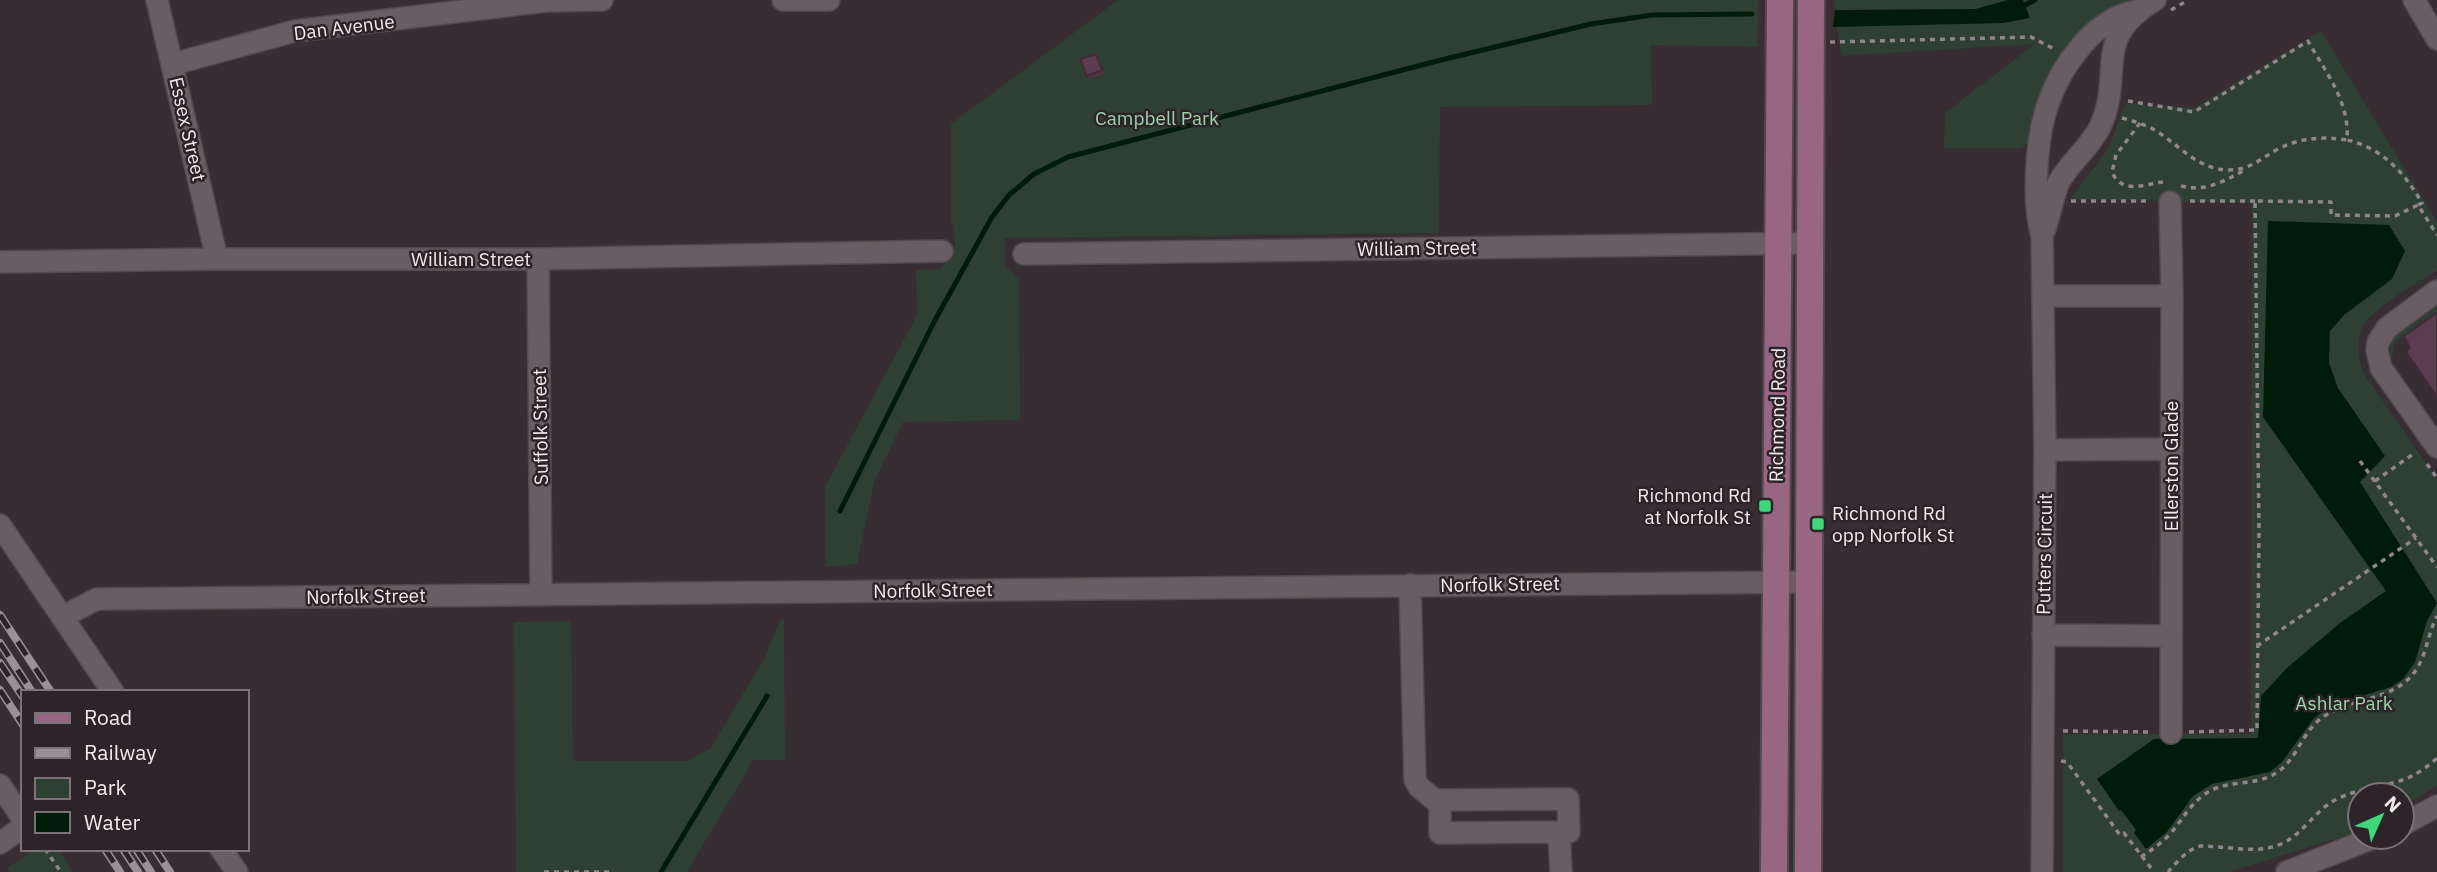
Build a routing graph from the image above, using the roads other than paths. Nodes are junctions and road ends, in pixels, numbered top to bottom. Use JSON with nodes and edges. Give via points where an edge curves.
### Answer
{"nodes":[{"id":1,"x":157,"y":0,"type":"edge"},
{"id":2,"x":602,"y":0,"type":"edge"},
{"id":3,"x":783,"y":0,"type":"edge"},
{"id":4,"x":829,"y":0,"type":"edge"},
{"id":5,"x":1780,"y":0,"type":"edge"},
{"id":6,"x":1811,"y":0,"type":"edge"},
{"id":7,"x":2414,"y":0,"type":"edge"},
{"id":8,"x":2163,"y":5,"type":"edge"},
{"id":9,"x":2137,"y":11,"type":"junction"},
{"id":10,"x":2437,"y":39,"type":"edge"},
{"id":11,"x":173,"y":64,"type":"junction"},
{"id":12,"x":2170,"y":201,"type":"dead end"},
{"id":13,"x":2042,"y":236,"type":"junction"},
{"id":14,"x":1779,"y":243,"type":"junction"},
{"id":15,"x":1811,"y":243,"type":"junction"},
{"id":16,"x":942,"y":251,"type":"dead end"},
{"id":17,"x":1024,"y":254,"type":"dead end"},
{"id":18,"x":217,"y":259,"type":"junction"},
{"id":19,"x":538,"y":259,"type":"junction"},
{"id":20,"x":0,"y":262,"type":"edge"},
{"id":21,"x":2437,"y":291,"type":"edge"},
{"id":22,"x":2044,"y":296,"type":"junction"},
{"id":23,"x":2172,"y":296,"type":"junction"},
{"id":24,"x":2427,"y":449,"type":"edge"},
{"id":25,"x":2045,"y":450,"type":"junction"},
{"id":26,"x":2171,"y":450,"type":"junction"},
{"id":27,"x":0,"y":525,"type":"edge"},
{"id":28,"x":1777,"y":582,"type":"junction"},
{"id":29,"x":1808,"y":582,"type":"junction"},
{"id":30,"x":1409,"y":585,"type":"junction"},
{"id":31,"x":541,"y":595,"type":"junction"},
{"id":32,"x":62,"y":617,"type":"junction"},
{"id":33,"x":2043,"y":635,"type":"junction"},
{"id":34,"x":2171,"y":636,"type":"junction"},
{"id":35,"x":112,"y":690,"type":"edge"},
{"id":36,"x":2172,"y":733,"type":"road end"},
{"id":37,"x":0,"y":785,"type":"edge"},
{"id":38,"x":1440,"y":800,"type":"junction"},
{"id":39,"x":2437,"y":806,"type":"edge"},
{"id":40,"x":21,"y":816,"type":"edge"},
{"id":41,"x":2416,"y":817,"type":"edge"},
{"id":42,"x":21,"y":828,"type":"edge"},
{"id":43,"x":1559,"y":832,"type":"junction"},
{"id":44,"x":0,"y":843,"type":"edge"},
{"id":45,"x":2346,"y":849,"type":"edge"},
{"id":46,"x":222,"y":851,"type":"edge"},
{"id":47,"x":2298,"y":870,"type":"edge"},
{"id":48,"x":237,"y":872,"type":"edge"},
{"id":49,"x":1561,"y":872,"type":"edge"},
{"id":50,"x":1774,"y":872,"type":"edge"},
{"id":51,"x":1808,"y":872,"type":"edge"},
{"id":52,"x":2042,"y":872,"type":"edge"}],
"edges":[{"from":1,"to":11,"type":"street","name":"Essex Street"},
{"from":2,"to":11,"type":"street","name":"Dan Avenue","via":[[546,1],[295,31]]},
{"from":3,"to":4,"type":"street"},
{"from":5,"to":14,"type":"main road","name":"Richmond Road"},
{"from":6,"to":15,"type":"main road","name":"Richmond Road"},
{"from":7,"to":10,"type":"street"},
{"from":8,"to":9,"type":"street","name":"Putters Circuit"},
{"from":9,"to":13,"type":"street","name":"Putters Circuit","via":[[2112,49],[2110,95],[2099,129],[2059,183]]},
{"from":9,"to":13,"type":"street","name":"Putters Circuit","via":[[2123,13],[2092,36],[2052,93],[2039,149],[2037,218]]},
{"from":11,"to":18,"type":"street","name":"Essex Street"},
{"from":12,"to":23,"type":"street","name":"Ellerston Glade"},
{"from":13,"to":22,"type":"street","name":"Putters Circuit"},
{"from":14,"to":15,"type":"street","name":"William Street"},
{"from":14,"to":17,"type":"street","name":"William Street"},
{"from":14,"to":28,"type":"main road","name":"Richmond Road"},
{"from":15,"to":29,"type":"main road","name":"Richmond Road"},
{"from":16,"to":19,"type":"street","name":"William Street"},
{"from":18,"to":19,"type":"street","name":"William Street"},
{"from":18,"to":20,"type":"street","name":"William Street"},
{"from":19,"to":31,"type":"street","name":"Suffolk Street"},
{"from":21,"to":24,"type":"street","via":[[2387,328],[2377,350],[2381,368]]},
{"from":22,"to":23,"type":"street"},
{"from":22,"to":25,"type":"street","name":"Putters Circuit"},
{"from":23,"to":26,"type":"street","name":"Ellerston Glade"},
{"from":25,"to":26,"type":"street"},
{"from":25,"to":33,"type":"street","name":"Putters Circuit"},
{"from":26,"to":34,"type":"street","name":"Ellerston Glade"},
{"from":27,"to":32,"type":"street"},
{"from":28,"to":29,"type":"street","name":"Norfolk Street"},
{"from":28,"to":30,"type":"street","name":"Norfolk Street"},
{"from":28,"to":50,"type":"main road","name":"Richmond Road"},
{"from":29,"to":51,"type":"main road","name":"Richmond Road"},
{"from":30,"to":31,"type":"street","name":"Norfolk Street"},
{"from":30,"to":38,"type":"street","via":[[1415,780],[1432,799]]},
{"from":31,"to":32,"type":"street","name":"Norfolk Street","via":[[97,599]]},
{"from":32,"to":35,"type":"street"},
{"from":33,"to":34,"type":"street"},
{"from":33,"to":52,"type":"street","name":"Putters Circuit"},
{"from":34,"to":36,"type":"street","name":"Ellerston Glade"},
{"from":37,"to":40,"type":"street"},
{"from":38,"to":43,"type":"street","via":[[1440,833]]},
{"from":38,"to":43,"type":"street","via":[[1568,799],[1569,832]]},
{"from":39,"to":41,"type":"street"},
{"from":42,"to":44,"type":"street"},
{"from":43,"to":49,"type":"street"},
{"from":45,"to":47,"type":"street"},
{"from":46,"to":48,"type":"street"}]}
